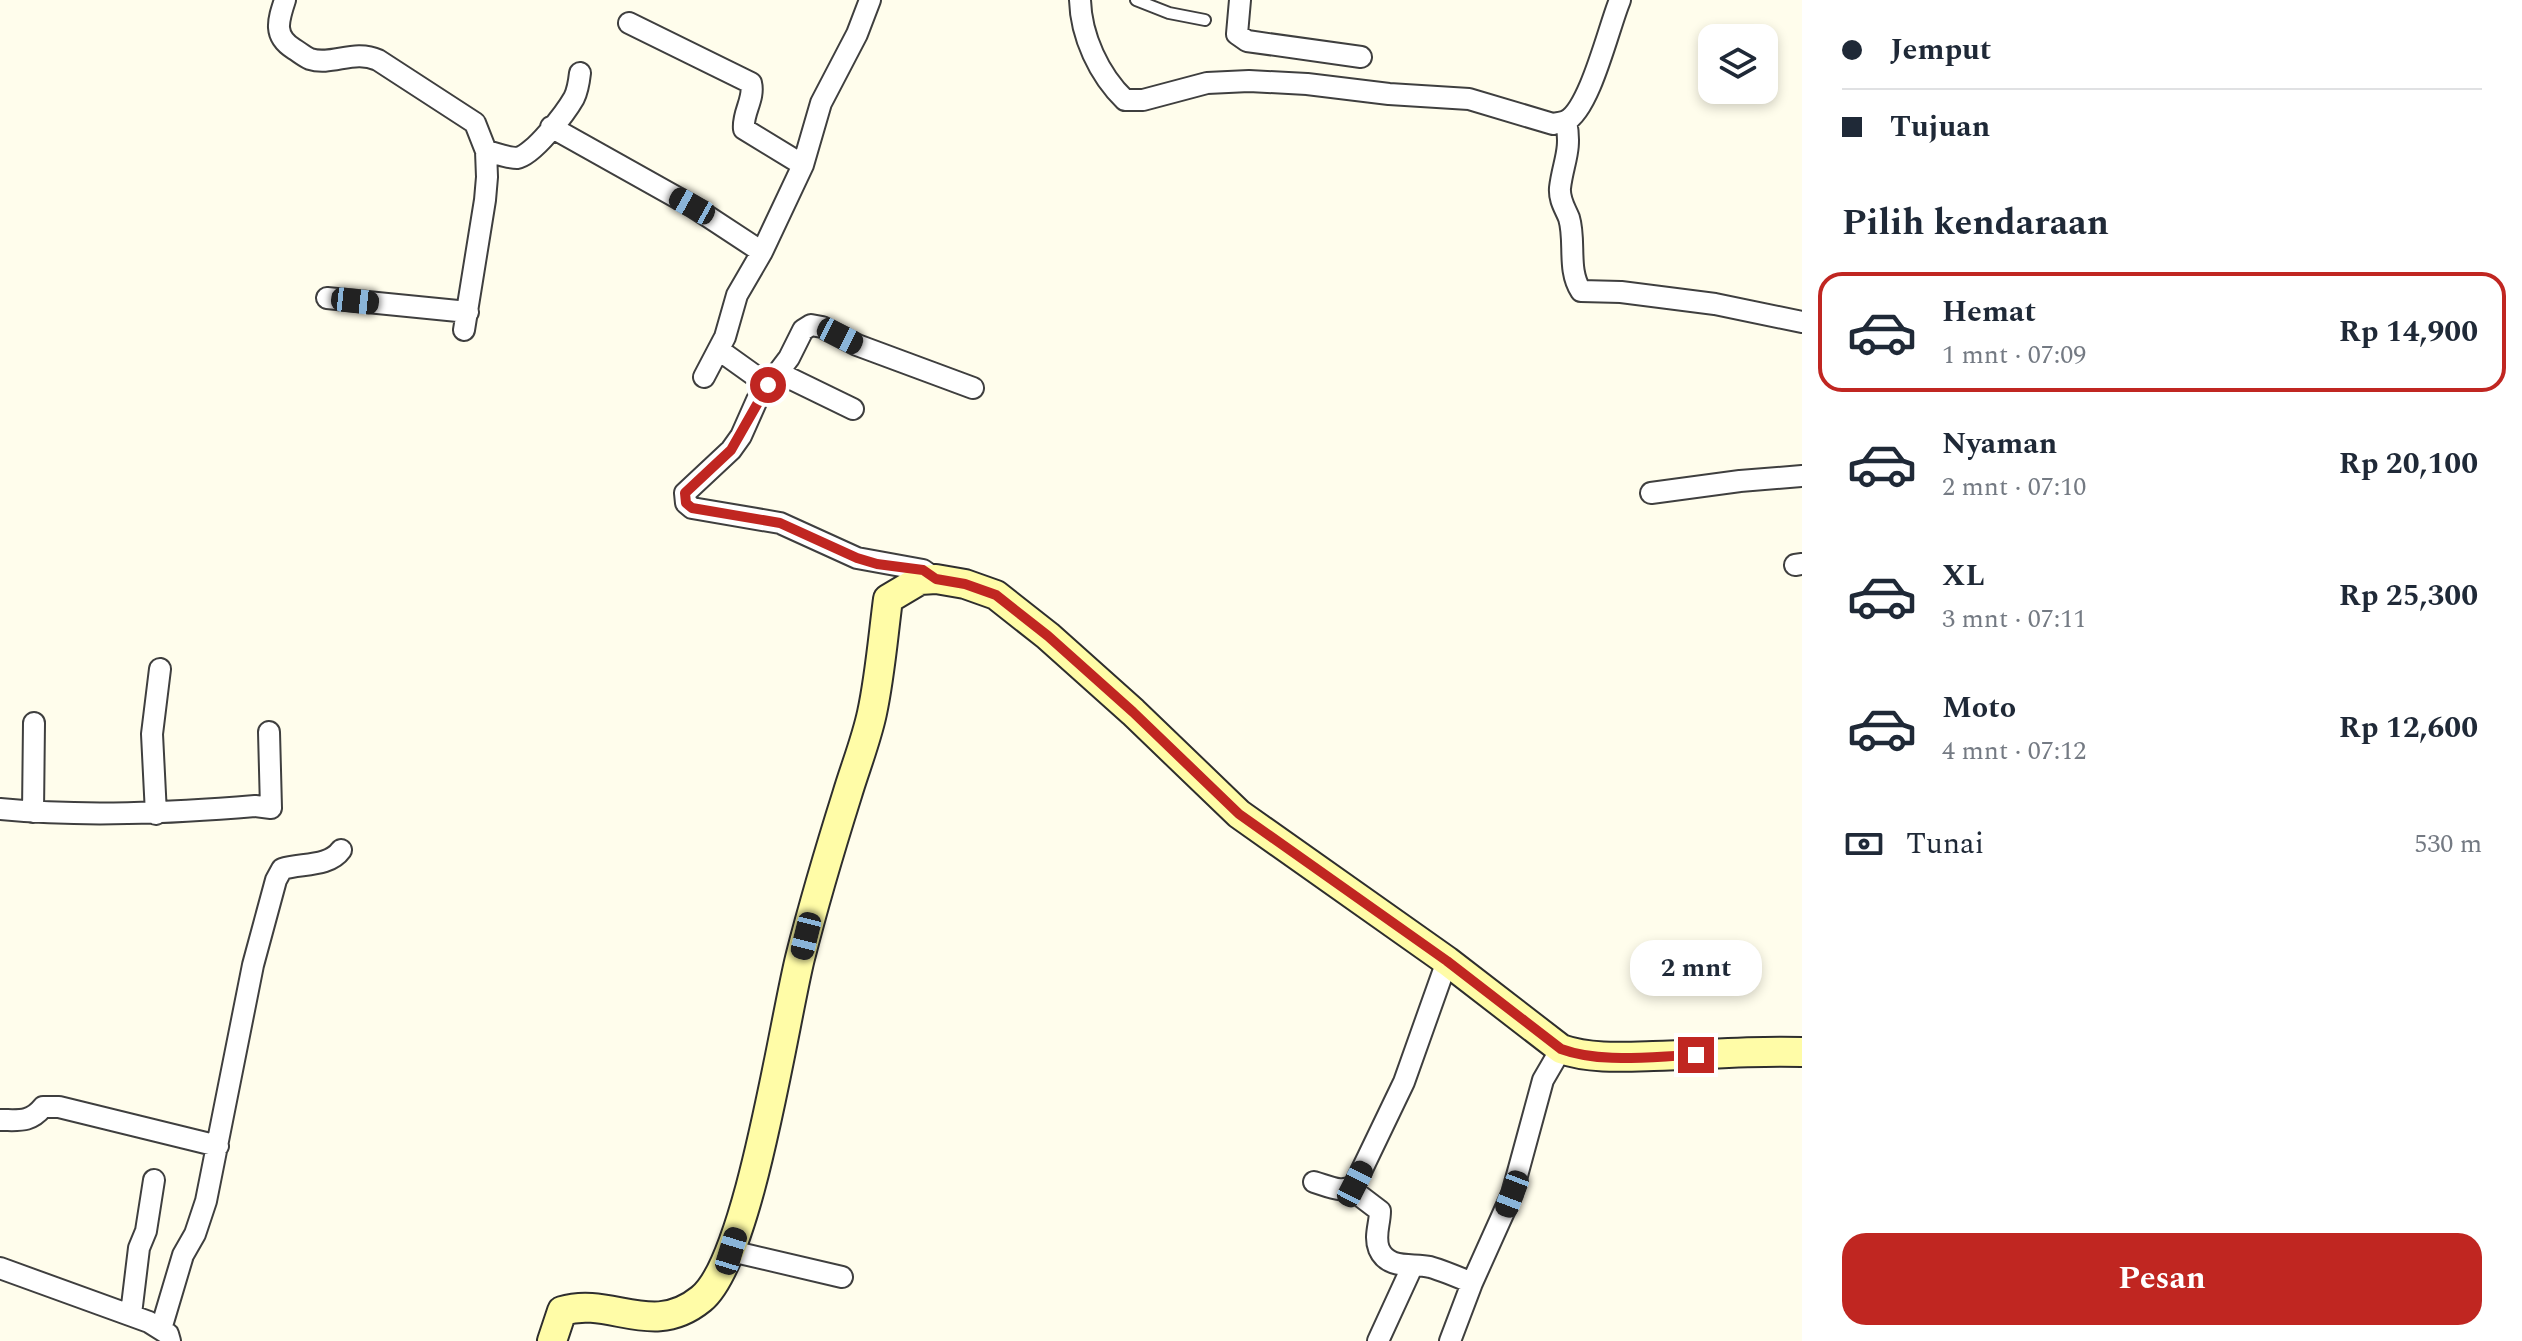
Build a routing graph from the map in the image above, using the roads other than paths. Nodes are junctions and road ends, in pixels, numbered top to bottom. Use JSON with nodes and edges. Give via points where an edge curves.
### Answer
{"nodes":[{"id":1,"x":285,"y":0,"type":"edge"},
{"id":2,"x":870,"y":0,"type":"edge"},
{"id":3,"x":1080,"y":0,"type":"edge"},
{"id":4,"x":1136,"y":0,"type":"edge"},
{"id":5,"x":1240,"y":0,"type":"edge"},
{"id":6,"x":1620,"y":0,"type":"edge"},
{"id":7,"x":1205,"y":20,"type":"dead end"},
{"id":8,"x":629,"y":23,"type":"dead end"},
{"id":9,"x":1361,"y":57,"type":"dead end"},
{"id":10,"x":580,"y":73,"type":"dead end"},
{"id":11,"x":1566,"y":121,"type":"junction"},
{"id":12,"x":551,"y":127,"type":"junction"},
{"id":13,"x":486,"y":151,"type":"junction"},
{"id":14,"x":803,"y":165,"type":"junction"},
{"id":15,"x":762,"y":252,"type":"junction"},
{"id":16,"x":327,"y":298,"type":"dead end"},
{"id":17,"x":1802,"y":322,"type":"edge"},
{"id":18,"x":720,"y":351,"type":"junction"},
{"id":19,"x":704,"y":377,"type":"dead end"},
{"id":20,"x":768,"y":378,"type":"junction"},
{"id":21,"x":973,"y":388,"type":"dead end"},
{"id":22,"x":853,"y":409,"type":"dead end"},
{"id":23,"x":1802,"y":476,"type":"edge"},
{"id":24,"x":1651,"y":493,"type":"dead end"},
{"id":25,"x":877,"y":564,"type":"junction"},
{"id":26,"x":936,"y":579,"type":"junction"},
{"id":27,"x":888,"y":599,"type":"junction"},
{"id":28,"x":160,"y":669,"type":"dead end"},
{"id":29,"x":34,"y":723,"type":"dead end"},
{"id":30,"x":269,"y":732,"type":"dead end"},
{"id":31,"x":0,"y":809,"type":"edge"},
{"id":32,"x":33,"y":812,"type":"junction"},
{"id":33,"x":156,"y":814,"type":"junction"},
{"id":34,"x":341,"y":850,"type":"dead end"},
{"id":35,"x":1447,"y":961,"type":"junction"},
{"id":36,"x":1561,"y":1049,"type":"junction"},
{"id":37,"x":1802,"y":1052,"type":"edge"},
{"id":38,"x":0,"y":1120,"type":"edge"},
{"id":39,"x":218,"y":1146,"type":"junction"},
{"id":40,"x":154,"y":1180,"type":"dead end"},
{"id":41,"x":1314,"y":1182,"type":"dead end"},
{"id":42,"x":1351,"y":1189,"type":"junction"},
{"id":43,"x":731,"y":1251,"type":"junction"},
{"id":44,"x":1412,"y":1267,"type":"junction"},
{"id":45,"x":0,"y":1268,"type":"edge"},
{"id":46,"x":842,"y":1277,"type":"dead end"},
{"id":47,"x":1472,"y":1283,"type":"junction"},
{"id":48,"x":131,"y":1314,"type":"junction"},
{"id":49,"x":166,"y":1335,"type":"edge"},
{"id":50,"x":552,"y":1341,"type":"edge"},
{"id":51,"x":1378,"y":1341,"type":"edge"},
{"id":52,"x":1450,"y":1341,"type":"edge"}],
"edges":[{"from":1,"to":13,"type":"street","via":[[278,34],[285,43],[310,59],[366,55],[378,60],[475,123]]},
{"from":2,"to":14,"type":"street","via":[[821,103]]},
{"from":3,"to":11,"type":"street","via":[[1098,64],[1125,100],[1207,83],[1293,83],[1469,99],[1553,124]]},
{"from":4,"to":7,"type":"lane"},
{"from":5,"to":9,"type":"street","via":[[1237,34],[1247,41]]},
{"from":6,"to":11,"type":"street","via":[[1602,61],[1578,109]]},
{"from":8,"to":14,"type":"street","via":[[751,83],[744,129]]},
{"from":10,"to":12,"type":"street","via":[[573,100]]},
{"from":11,"to":17,"type":"street","via":[[1569,147],[1560,190],[1581,291],[1715,304]]},
{"from":12,"to":13,"type":"street","via":[[526,155]]},
{"from":12,"to":15,"type":"street"},
{"from":13,"to":16,"type":"street","via":[[487,177],[466,321]]},
{"from":14,"to":15,"type":"street"},
{"from":15,"to":18,"type":"street","via":[[737,295]]},
{"from":18,"to":19,"type":"street"},
{"from":18,"to":20,"type":"street"},
{"from":20,"to":21,"type":"street","via":[[811,325]]},
{"from":20,"to":22,"type":"street"},
{"from":20,"to":25,"type":"street","via":[[731,450],[685,493],[686,503],[780,523]]},
{"from":23,"to":24,"type":"street"},
{"from":25,"to":26,"type":"street","via":[[923,570]]},
{"from":25,"to":27,"type":"street","via":[[888,579]]},
{"from":26,"to":27,"type":"street","via":[[920,580]]},
{"from":26,"to":35,"type":"street","via":[[996,595],[1133,712],[1239,814]]},
{"from":27,"to":43,"type":"street","via":[[872,713],[818,887]]},
{"from":28,"to":33,"type":"street","via":[[152,734]]},
{"from":29,"to":32,"type":"street"},
{"from":30,"to":33,"type":"street","via":[[271,808]]},
{"from":31,"to":32,"type":"street"},
{"from":32,"to":33,"type":"street"},
{"from":34,"to":39,"type":"street","via":[[320,863],[282,869],[276,880],[253,965]]},
{"from":35,"to":36,"type":"street"},
{"from":35,"to":42,"type":"street","via":[[1404,1082]]},
{"from":36,"to":37,"type":"street","via":[[1624,1057]]},
{"from":36,"to":47,"type":"street","via":[[1543,1080],[1512,1194]]},
{"from":38,"to":39,"type":"street","via":[[26,1120],[43,1107],[59,1107]]},
{"from":39,"to":49,"type":"street","via":[[201,1218],[183,1255]]},
{"from":40,"to":48,"type":"street"},
{"from":41,"to":42,"type":"street"},
{"from":42,"to":44,"type":"street","via":[[1380,1211],[1380,1252]]},
{"from":43,"to":46,"type":"street"},
{"from":43,"to":50,"type":"street","via":[[703,1299],[682,1311],[644,1318],[578,1306],[562,1311]]},
{"from":44,"to":47,"type":"street","via":[[1430,1267]]},
{"from":44,"to":51,"type":"street"},
{"from":45,"to":48,"type":"street"},
{"from":47,"to":52,"type":"street"},
{"from":48,"to":49,"type":"street"}]}
